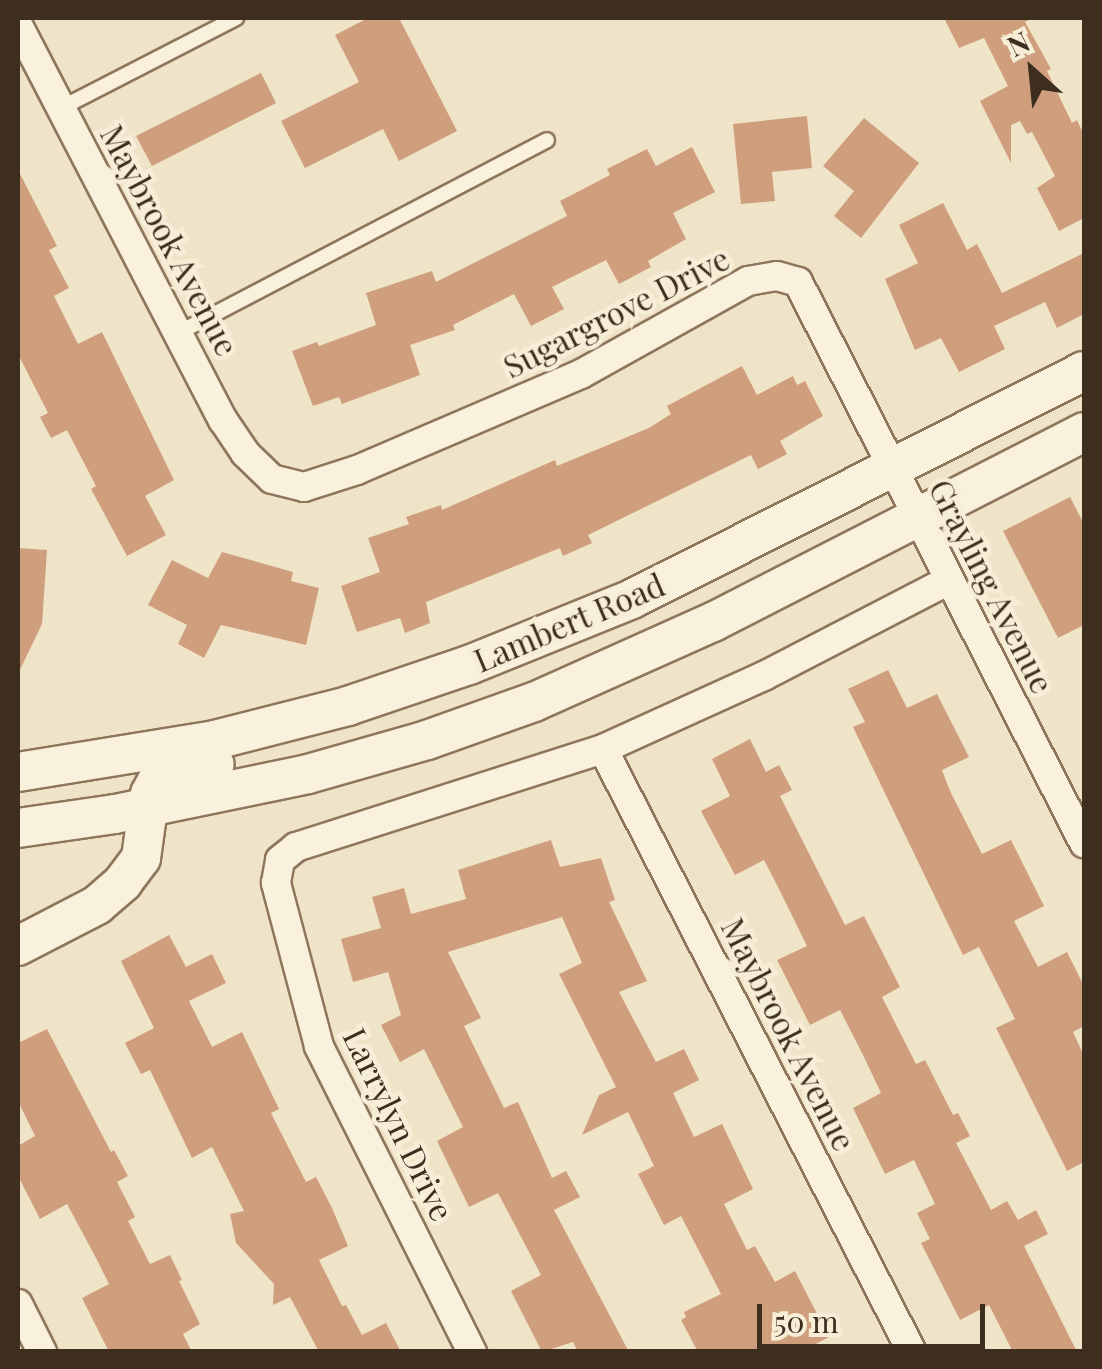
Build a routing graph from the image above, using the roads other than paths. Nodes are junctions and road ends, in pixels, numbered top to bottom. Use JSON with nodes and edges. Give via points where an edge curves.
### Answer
{"nodes":[{"id":1,"x":236,"y":18,"type":"edge"},
{"id":2,"x":18,"y":24,"type":"edge"},
{"id":3,"x":25,"y":58,"type":"edge"},
{"id":4,"x":61,"y":108,"type":"junction"},
{"id":5,"x":548,"y":140,"type":"dead end"},
{"id":6,"x":180,"y":332,"type":"junction"},
{"id":7,"x":1084,"y":371,"type":"edge"},
{"id":8,"x":1084,"y":432,"type":"edge"},
{"id":9,"x":893,"y":468,"type":"junction"},
{"id":10,"x":272,"y":479,"type":"joint"},
{"id":11,"x":918,"y":518,"type":"junction"},
{"id":12,"x":949,"y":580,"type":"junction"},
{"id":13,"x":348,"y":706,"type":"junction"},
{"id":14,"x":603,"y":749,"type":"junction"},
{"id":15,"x":18,"y":772,"type":"edge"},
{"id":16,"x":149,"y":808,"type":"junction"},
{"id":17,"x":18,"y":828,"type":"edge"},
{"id":18,"x":1084,"y":842,"type":"edge"},
{"id":19,"x":18,"y":946,"type":"edge"},
{"id":20,"x":18,"y":1304,"type":"edge"},
{"id":21,"x":42,"y":1352,"type":"edge"},
{"id":22,"x":472,"y":1352,"type":"edge"},
{"id":23,"x":912,"y":1352,"type":"edge"}],
"edges":[{"from":1,"to":4,"type":"lane"},
{"from":2,"to":3,"type":"street","name":"Maybrook Avenue"},
{"from":3,"to":4,"type":"street","name":"Maybrook Avenue"},
{"from":4,"to":6,"type":"street","name":"Maybrook Avenue"},
{"from":5,"to":6,"type":"lane"},
{"from":6,"to":10,"type":"street","name":"Maybrook Avenue","via":[[223,420]]},
{"from":7,"to":9,"type":"main road","name":"Lambert Road"},
{"from":8,"to":11,"type":"main road","name":"Lambert Road"},
{"from":9,"to":10,"type":"street","name":"Sugargrove Drive","via":[[798,282],[777,276],[748,281],[580,374],[358,470],[304,487]]},
{"from":9,"to":11,"type":"street","name":"Grayling Avenue"},
{"from":9,"to":13,"type":"main road","name":"Lambert Road","via":[[632,599]]},
{"from":11,"to":12,"type":"street","name":"Grayling Avenue"},
{"from":11,"to":16,"type":"main road","name":"Lambert Road","via":[[643,656],[534,702],[308,774]]},
{"from":12,"to":14,"type":"street","via":[[764,676]]},
{"from":12,"to":18,"type":"street","name":"Grayling Avenue"},
{"from":13,"to":15,"type":"main road","name":"Lambert Road","via":[[215,740]]},
{"from":13,"to":16,"type":"main road","via":[[330,734],[312,743],[162,778],[152,787]]},
{"from":14,"to":22,"type":"street","name":"Larrylyn Drive","via":[[296,847],[280,860],[276,883],[319,1046]]},
{"from":14,"to":23,"type":"street","name":"Maybrook Avenue"},
{"from":16,"to":17,"type":"main road","name":"Lambert Road"},
{"from":16,"to":19,"type":"main road","via":[[141,858],[124,882],[97,905]]},
{"from":20,"to":21,"type":"street"}]}
